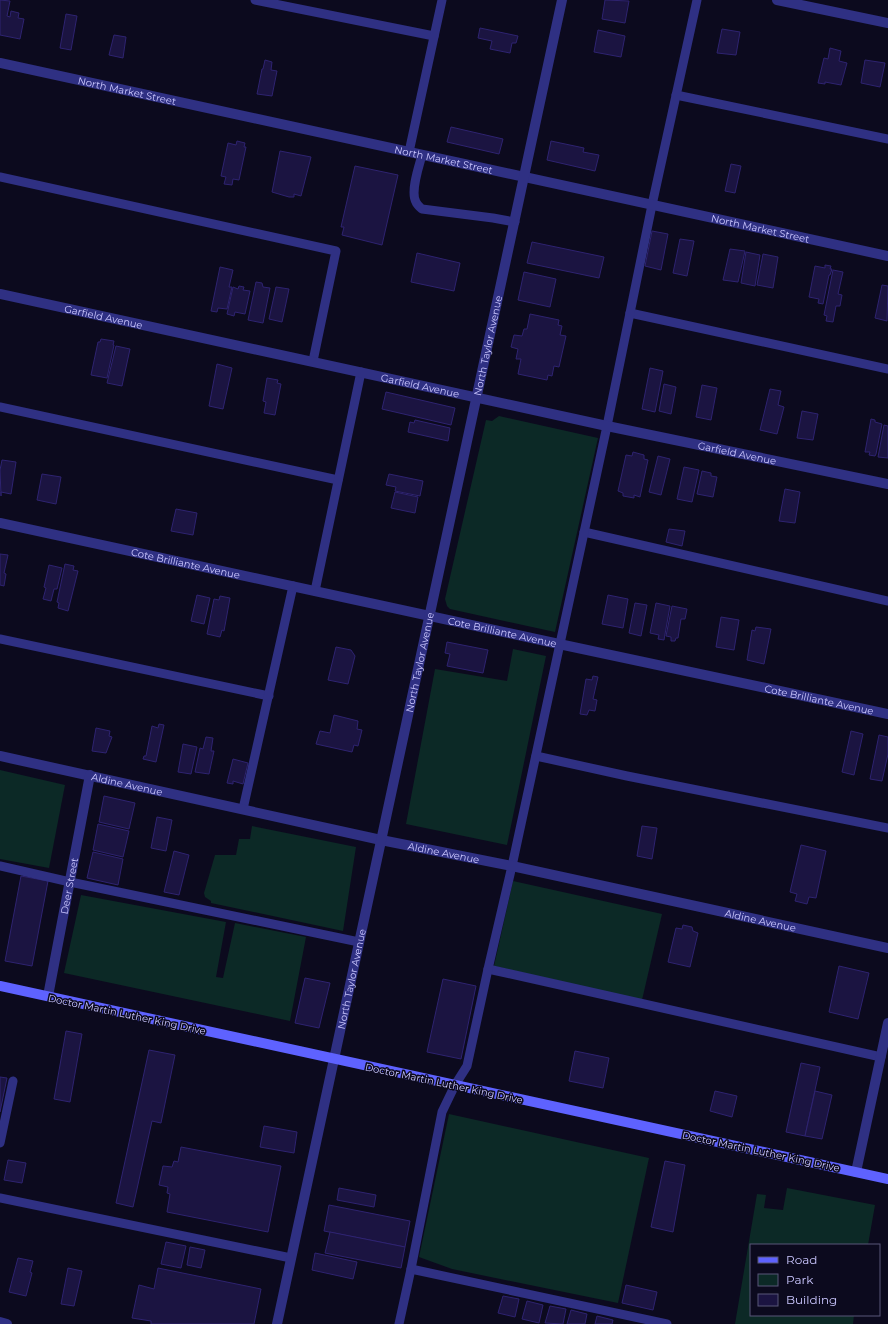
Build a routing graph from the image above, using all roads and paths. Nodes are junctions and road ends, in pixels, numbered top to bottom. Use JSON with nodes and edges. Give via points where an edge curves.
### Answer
{"nodes":[{"id":1,"x":255,"y":0,"type":"edge"},
{"id":2,"x":442,"y":0,"type":"edge"},
{"id":3,"x":562,"y":0,"type":"edge"},
{"id":4,"x":697,"y":0,"type":"edge"},
{"id":5,"x":777,"y":0,"type":"edge"},
{"id":6,"x":888,"y":22,"type":"edge"},
{"id":7,"x":434,"y":36,"type":"junction"},
{"id":8,"x":0,"y":63,"type":"edge"},
{"id":9,"x":676,"y":95,"type":"junction"},
{"id":10,"x":888,"y":140,"type":"edge"},
{"id":11,"x":409,"y":152,"type":"junction"},
{"id":12,"x":422,"y":155,"type":"junction"},
{"id":13,"x":0,"y":177,"type":"edge"},
{"id":14,"x":524,"y":178,"type":"junction"},
{"id":15,"x":652,"y":205,"type":"junction"},
{"id":16,"x":515,"y":222,"type":"junction"},
{"id":17,"x":888,"y":256,"type":"edge"},
{"id":18,"x":0,"y":294,"type":"edge"},
{"id":19,"x":630,"y":313,"type":"junction"},
{"id":20,"x":313,"y":362,"type":"junction"},
{"id":21,"x":888,"y":369,"type":"edge"},
{"id":22,"x":361,"y":372,"type":"junction"},
{"id":23,"x":477,"y":397,"type":"junction"},
{"id":24,"x":0,"y":407,"type":"edge"},
{"id":25,"x":607,"y":426,"type":"junction"},
{"id":26,"x":338,"y":480,"type":"junction"},
{"id":27,"x":888,"y":484,"type":"edge"},
{"id":28,"x":0,"y":523,"type":"edge"},
{"id":29,"x":584,"y":532,"type":"junction"},
{"id":30,"x":293,"y":586,"type":"junction"},
{"id":31,"x":315,"y":591,"type":"junction"},
{"id":32,"x":888,"y":600,"type":"edge"},
{"id":33,"x":430,"y":615,"type":"junction"},
{"id":34,"x":0,"y":639,"type":"edge"},
{"id":35,"x":560,"y":644,"type":"junction"},
{"id":36,"x":268,"y":696,"type":"junction"},
{"id":37,"x":888,"y":714,"type":"edge"},
{"id":38,"x":0,"y":756,"type":"edge"},
{"id":39,"x":536,"y":756,"type":"junction"},
{"id":40,"x":90,"y":775,"type":"junction"},
{"id":41,"x":243,"y":809,"type":"junction"},
{"id":42,"x":888,"y":828,"type":"edge"},
{"id":43,"x":381,"y":840,"type":"junction"},
{"id":44,"x":0,"y":866,"type":"edge"},
{"id":45,"x":512,"y":866,"type":"junction"},
{"id":46,"x":70,"y":882,"type":"junction"},
{"id":47,"x":359,"y":942,"type":"junction"},
{"id":48,"x":888,"y":948,"type":"edge"},
{"id":49,"x":488,"y":969,"type":"junction"},
{"id":50,"x":0,"y":986,"type":"edge"},
{"id":51,"x":48,"y":996,"type":"junction"},
{"id":52,"x":888,"y":1023,"type":"edge"},
{"id":53,"x":881,"y":1056,"type":"junction"},
{"id":54,"x":334,"y":1059,"type":"junction"},
{"id":55,"x":13,"y":1081,"type":"dead end"},
{"id":56,"x":455,"y":1085,"type":"junction"},
{"id":57,"x":0,"y":1143,"type":"edge"},
{"id":58,"x":856,"y":1172,"type":"junction"},
{"id":59,"x":888,"y":1179,"type":"edge"},
{"id":60,"x":0,"y":1198,"type":"edge"},
{"id":61,"x":291,"y":1258,"type":"junction"},
{"id":62,"x":411,"y":1269,"type":"junction"},
{"id":63,"x":0,"y":1322,"type":"edge"},
{"id":64,"x":7,"y":1324,"type":"edge"},
{"id":65,"x":277,"y":1324,"type":"edge"},
{"id":66,"x":399,"y":1324,"type":"edge"},
{"id":67,"x":667,"y":1324,"type":"edge"}],
"edges":[{"from":1,"to":7,"type":"lane"},
{"from":2,"to":7,"type":"lane"},
{"from":3,"to":14,"type":"street","name":"North Taylor Avenue"},
{"from":4,"to":9,"type":"lane"},
{"from":5,"to":6,"type":"street"},
{"from":7,"to":11,"type":"lane"},
{"from":8,"to":11,"type":"street","name":"North Market Street"},
{"from":9,"to":10,"type":"lane"},
{"from":9,"to":15,"type":"lane"},
{"from":11,"to":12,"type":"street","name":"North Market Street"},
{"from":12,"to":14,"type":"street","name":"North Market Street"},
{"from":12,"to":16,"type":"lane","via":[[414,192],[415,201],[422,209]]},
{"from":13,"to":20,"type":"lane","via":[[336,251]]},
{"from":14,"to":15,"type":"street","name":"North Market Street"},
{"from":14,"to":16,"type":"street","name":"North Taylor Avenue"},
{"from":15,"to":17,"type":"street","name":"North Market Street"},
{"from":15,"to":19,"type":"lane"},
{"from":16,"to":23,"type":"street","name":"North Taylor Avenue"},
{"from":18,"to":20,"type":"street","name":"Garfield Avenue"},
{"from":19,"to":21,"type":"lane"},
{"from":19,"to":25,"type":"lane"},
{"from":20,"to":22,"type":"street","name":"Garfield Avenue"},
{"from":22,"to":23,"type":"street","name":"Garfield Avenue"},
{"from":22,"to":26,"type":"lane"},
{"from":23,"to":25,"type":"street","name":"Garfield Avenue"},
{"from":23,"to":33,"type":"street","name":"North Taylor Avenue"},
{"from":24,"to":26,"type":"lane"},
{"from":25,"to":27,"type":"street","name":"Garfield Avenue"},
{"from":25,"to":29,"type":"lane"},
{"from":26,"to":31,"type":"lane"},
{"from":28,"to":30,"type":"street","name":"Cote Brilliante Avenue"},
{"from":29,"to":32,"type":"lane"},
{"from":29,"to":35,"type":"lane"},
{"from":30,"to":31,"type":"street","name":"Cote Brilliante Avenue"},
{"from":30,"to":36,"type":"lane"},
{"from":31,"to":33,"type":"street","name":"Cote Brilliante Avenue"},
{"from":33,"to":35,"type":"street","name":"Cote Brilliante Avenue"},
{"from":33,"to":43,"type":"street","name":"North Taylor Avenue"},
{"from":34,"to":36,"type":"lane"},
{"from":35,"to":37,"type":"street","name":"Cote Brilliante Avenue"},
{"from":35,"to":39,"type":"lane"},
{"from":36,"to":41,"type":"lane"},
{"from":38,"to":40,"type":"street","name":"Aldine Avenue"},
{"from":39,"to":42,"type":"lane"},
{"from":39,"to":45,"type":"lane"},
{"from":40,"to":41,"type":"street","name":"Aldine Avenue"},
{"from":40,"to":46,"type":"street","name":"Deer Street"},
{"from":41,"to":43,"type":"street","name":"Aldine Avenue"},
{"from":43,"to":45,"type":"street","name":"Aldine Avenue"},
{"from":43,"to":47,"type":"street","name":"North Taylor Avenue"},
{"from":44,"to":46,"type":"lane"},
{"from":45,"to":48,"type":"street","name":"Aldine Avenue"},
{"from":45,"to":49,"type":"lane"},
{"from":46,"to":47,"type":"lane"},
{"from":46,"to":51,"type":"street","name":"Deer Street"},
{"from":47,"to":54,"type":"street","name":"North Taylor Avenue"},
{"from":49,"to":53,"type":"lane"},
{"from":49,"to":56,"type":"lane","via":[[467,1066]]},
{"from":50,"to":51,"type":"main road","name":"Doctor Martin Luther King Drive"},
{"from":51,"to":54,"type":"main road","name":"Doctor Martin Luther King Drive"},
{"from":52,"to":53,"type":"street"},
{"from":53,"to":58,"type":"street"},
{"from":54,"to":56,"type":"main road","name":"Doctor Martin Luther King Drive"},
{"from":54,"to":61,"type":"street","name":"North Taylor Avenue"},
{"from":55,"to":57,"type":"lane"},
{"from":56,"to":58,"type":"main road","name":"Doctor Martin Luther King Drive"},
{"from":56,"to":62,"type":"lane","via":[[442,1112]]},
{"from":58,"to":59,"type":"main road","name":"Doctor Martin Luther King Drive"},
{"from":60,"to":61,"type":"lane"},
{"from":61,"to":65,"type":"street","name":"North Taylor Avenue"},
{"from":62,"to":66,"type":"lane"},
{"from":62,"to":67,"type":"lane"},
{"from":63,"to":64,"type":"street"}]}
